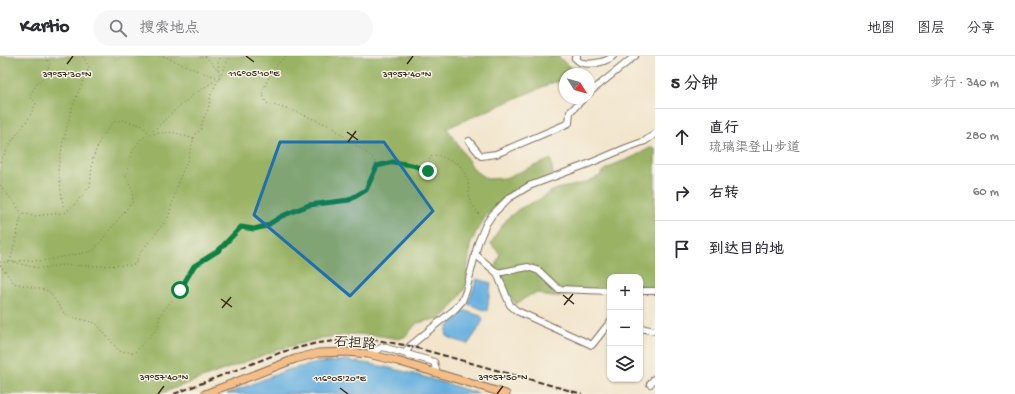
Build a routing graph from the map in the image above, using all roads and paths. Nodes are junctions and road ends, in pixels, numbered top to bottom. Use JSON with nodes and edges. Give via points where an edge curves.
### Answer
{"nodes":[{"id":1,"x":45,"y":56,"type":"edge"},
{"id":2,"x":84,"y":56,"type":"edge"},
{"id":3,"x":163,"y":56,"type":"edge"},
{"id":4,"x":205,"y":56,"type":"edge"},
{"id":5,"x":221,"y":56,"type":"edge"},
{"id":6,"x":230,"y":56,"type":"edge"},
{"id":7,"x":286,"y":56,"type":"edge"},
{"id":8,"x":577,"y":56,"type":"edge"},
{"id":9,"x":613,"y":56,"type":"edge"},
{"id":10,"x":634,"y":56,"type":"edge"},
{"id":11,"x":218,"y":71,"type":"junction"},
{"id":12,"x":219,"y":78,"type":"junction"},
{"id":13,"x":595,"y":88,"type":"edge"},
{"id":14,"x":578,"y":104,"type":"edge"},
{"id":15,"x":150,"y":134,"type":"junction"},
{"id":16,"x":655,"y":134,"type":"edge"},
{"id":17,"x":194,"y":139,"type":"junction"},
{"id":18,"x":470,"y":141,"type":"dead end"},
{"id":19,"x":0,"y":162,"type":"edge"},
{"id":20,"x":377,"y":166,"type":"junction"},
{"id":21,"x":0,"y":185,"type":"edge"},
{"id":22,"x":22,"y":213,"type":"junction"},
{"id":23,"x":64,"y":213,"type":"junction"},
{"id":24,"x":486,"y":224,"type":"junction"},
{"id":25,"x":475,"y":254,"type":"junction"},
{"id":26,"x":0,"y":262,"type":"edge"},
{"id":27,"x":10,"y":262,"type":"junction"},
{"id":28,"x":14,"y":262,"type":"junction"},
{"id":29,"x":0,"y":265,"type":"edge"},
{"id":30,"x":497,"y":273,"type":"junction"},
{"id":31,"x":607,"y":291,"type":"edge"},
{"id":32,"x":643,"y":291,"type":"edge"},
{"id":33,"x":655,"y":291,"type":"edge"},
{"id":34,"x":607,"y":326,"type":"edge"},
{"id":35,"x":643,"y":329,"type":"edge"},
{"id":36,"x":655,"y":331,"type":"edge"},
{"id":37,"x":405,"y":353,"type":"junction"},
{"id":38,"x":368,"y":354,"type":"junction"},
{"id":39,"x":437,"y":373,"type":"junction"},
{"id":40,"x":655,"y":378,"type":"edge"},
{"id":41,"x":650,"y":384,"type":"dead end"},
{"id":42,"x":205,"y":394,"type":"edge"},
{"id":43,"x":506,"y":394,"type":"edge"}],
"edges":[{"from":1,"to":19,"type":"path","via":[[50,64],[30,97],[36,103]]},
{"from":2,"to":23,"type":"path","via":[[89,68],[72,108],[58,168]]},
{"from":3,"to":12,"type":"path"},
{"from":4,"to":11,"type":"path"},
{"from":5,"to":11,"type":"path"},
{"from":6,"to":12,"type":"path"},
{"from":7,"to":20,"type":"path","via":[[273,70],[262,92],[266,103],[332,127],[373,158]]},
{"from":8,"to":9,"type":"street","via":[[575,58],[582,63],[596,63]]},
{"from":10,"to":13,"type":"street"},
{"from":11,"to":12,"type":"path"},
{"from":12,"to":15,"type":"path","via":[[193,95]]},
{"from":12,"to":17,"type":"path","via":[[211,94],[201,130],[195,134]]},
{"from":14,"to":18,"type":"street","via":[[570,112],[569,123],[496,154],[481,156]]},
{"from":15,"to":17,"type":"path","via":[[173,132]]},
{"from":15,"to":23,"type":"path","via":[[141,125],[122,120],[113,122],[100,140],[93,158],[90,186]]},
{"from":15,"to":28,"type":"path","via":[[133,150],[126,176],[132,189],[133,201],[93,251],[42,261]]},
{"from":16,"to":24,"type":"street","via":[[644,141],[529,186],[509,198]]},
{"from":17,"to":28,"type":"path","via":[[178,180],[168,218],[140,253],[135,265],[62,265],[43,268]]},
{"from":20,"to":24,"type":"path","via":[[393,162],[428,171],[430,157],[437,155],[459,164],[468,180],[470,202]]},
{"from":20,"to":29,"type":"path","via":[[366,190],[349,200],[309,205],[266,226],[254,229],[241,227],[218,251],[194,266],[180,290],[160,315],[157,329],[134,354],[119,351],[96,323],[71,317],[63,312],[49,291],[14,283]]},
{"from":21,"to":22,"type":"path"},
{"from":22,"to":23,"type":"path","via":[[34,216]]},
{"from":22,"to":27,"type":"path"},
{"from":24,"to":25,"type":"street"},
{"from":25,"to":30,"type":"street"},
{"from":25,"to":37,"type":"street","via":[[462,301]]},
{"from":26,"to":27,"type":"path"},
{"from":27,"to":28,"type":"path"},
{"from":30,"to":31,"type":"street","via":[[528,267],[539,271],[558,289]]},
{"from":30,"to":34,"type":"street","via":[[510,305],[517,311],[592,345]]},
{"from":32,"to":33,"type":"street"},
{"from":35,"to":36,"type":"street"},
{"from":37,"to":38,"type":"street","via":[[383,347]]},
{"from":37,"to":39,"type":"street","via":[[434,362]]},
{"from":38,"to":39,"type":"main road","name":"石担路"},
{"from":38,"to":42,"type":"main road","name":"石担路","via":[[318,353],[295,358]]},
{"from":39,"to":43,"type":"main road","name":"石担路"},
{"from":40,"to":41,"type":"street"}]}
